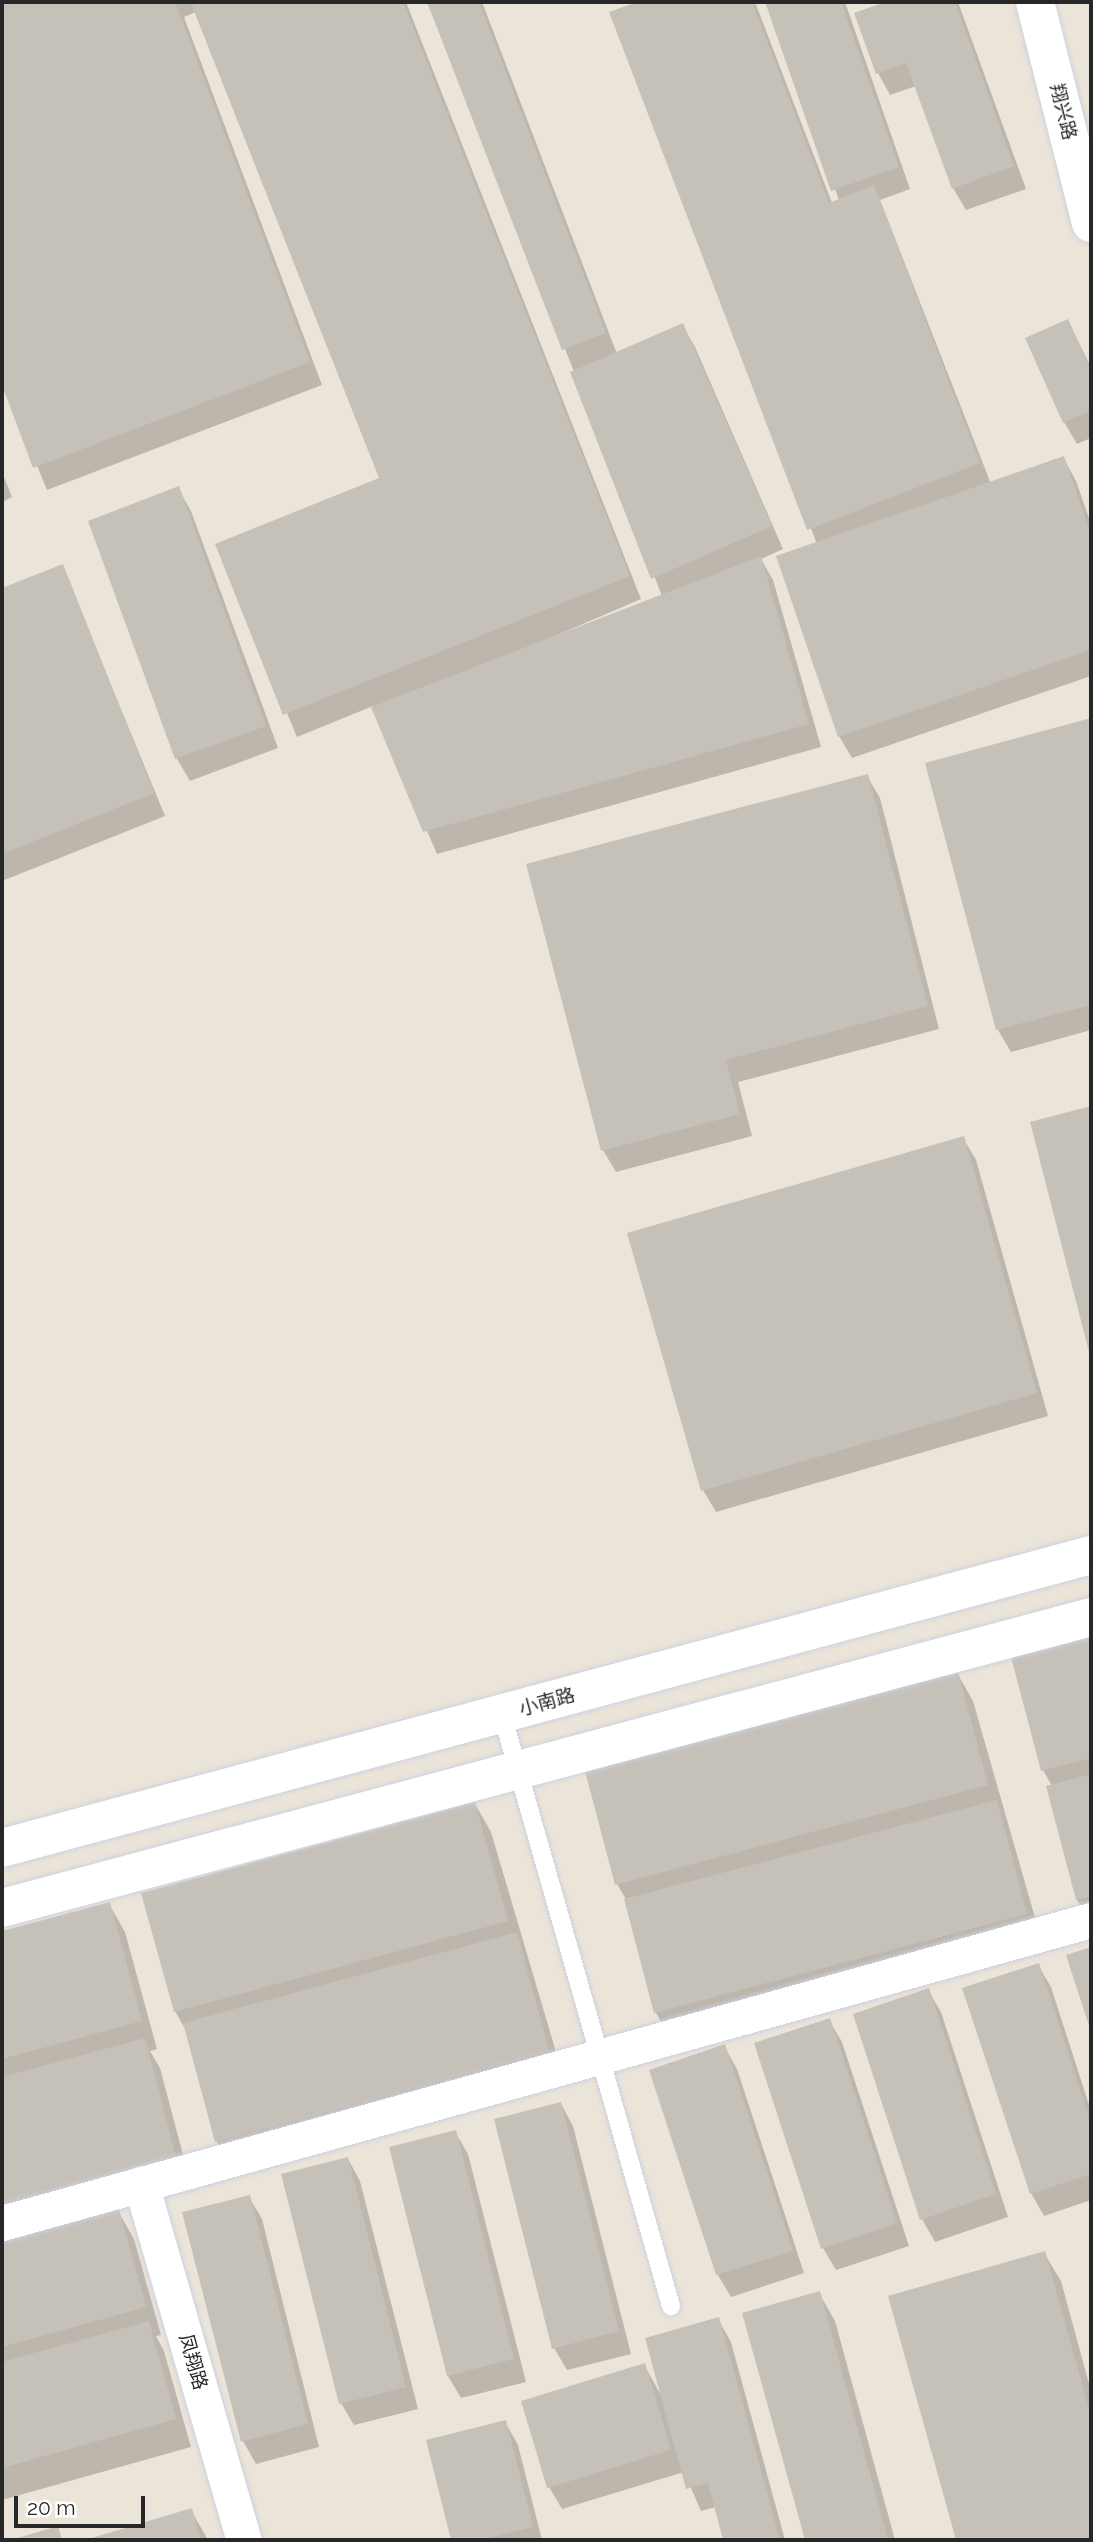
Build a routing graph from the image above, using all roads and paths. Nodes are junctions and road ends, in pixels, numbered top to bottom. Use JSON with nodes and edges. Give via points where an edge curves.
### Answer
{"nodes":[{"id":1,"x":1035,"y":2,"type":"edge"},
{"id":2,"x":1091,"y":223,"type":"edge"},
{"id":3,"x":1091,"y":1555,"type":"edge"},
{"id":4,"x":1091,"y":1616,"type":"edge"},
{"id":5,"x":502,"y":1714,"type":"junction"},
{"id":6,"x":518,"y":1771,"type":"junction"},
{"id":7,"x":2,"y":1848,"type":"edge"},
{"id":8,"x":2,"y":1908,"type":"edge"},
{"id":9,"x":1091,"y":1920,"type":"edge"},
{"id":10,"x":600,"y":2057,"type":"junction"},
{"id":11,"x":141,"y":2184,"type":"junction"},
{"id":12,"x":2,"y":2223,"type":"edge"},
{"id":13,"x":671,"y":2306,"type":"dead end"},
{"id":14,"x":244,"y":2540,"type":"edge"}],
"edges":[{"from":1,"to":2,"type":"main road","name":"翔兴路"},
{"from":3,"to":5,"type":"main road","name":"小南路"},
{"from":4,"to":6,"type":"main road"},
{"from":5,"to":6,"type":"lane"},
{"from":5,"to":7,"type":"main road","name":"小南路"},
{"from":6,"to":8,"type":"main road"},
{"from":6,"to":10,"type":"lane"},
{"from":9,"to":10,"type":"street"},
{"from":10,"to":11,"type":"street"},
{"from":10,"to":13,"type":"lane"},
{"from":11,"to":12,"type":"street"},
{"from":11,"to":14,"type":"street","name":"凤翔路"}]}
